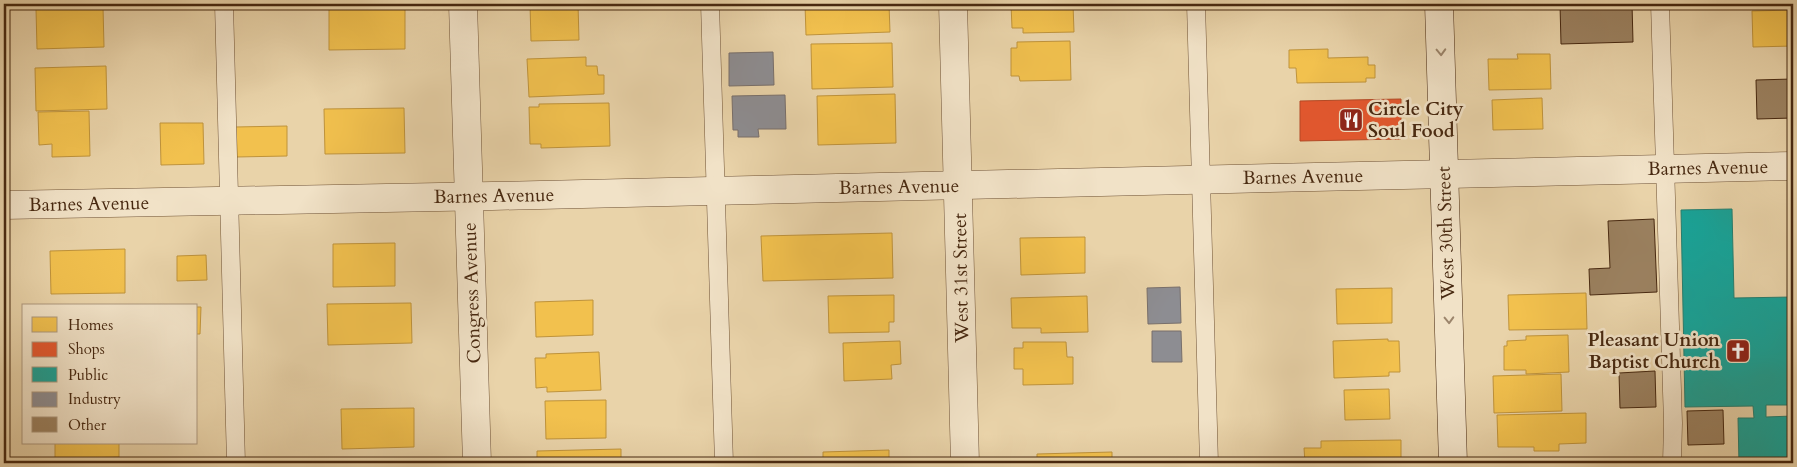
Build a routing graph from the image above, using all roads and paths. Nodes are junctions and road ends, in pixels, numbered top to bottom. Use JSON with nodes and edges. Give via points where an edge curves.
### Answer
{"nodes":[{"id":1,"x":224,"y":4,"type":"edge"},
{"id":2,"x":463,"y":4,"type":"edge"},
{"id":3,"x":710,"y":4,"type":"edge"},
{"id":4,"x":953,"y":4,"type":"edge"},
{"id":5,"x":1196,"y":4,"type":"edge"},
{"id":6,"x":1439,"y":4,"type":"edge"},
{"id":7,"x":1660,"y":4,"type":"edge"},
{"id":8,"x":1793,"y":166,"type":"edge"},
{"id":9,"x":1664,"y":169,"type":"junction"},
{"id":10,"x":1444,"y":174,"type":"junction"},
{"id":11,"x":1202,"y":179,"type":"junction"},
{"id":12,"x":959,"y":186,"type":"junction"},
{"id":13,"x":715,"y":191,"type":"junction"},
{"id":14,"x":470,"y":196,"type":"junction"},
{"id":15,"x":229,"y":201,"type":"junction"},
{"id":16,"x":4,"y":205,"type":"edge"},
{"id":17,"x":236,"y":463,"type":"edge"},
{"id":18,"x":477,"y":463,"type":"edge"},
{"id":19,"x":724,"y":463,"type":"edge"},
{"id":20,"x":965,"y":463,"type":"edge"},
{"id":21,"x":1209,"y":463,"type":"edge"},
{"id":22,"x":1453,"y":463,"type":"edge"},
{"id":23,"x":1672,"y":463,"type":"edge"}],
"edges":[{"from":1,"to":15,"type":"lane"},
{"from":2,"to":14,"type":"street","name":"Congress Avenue"},
{"from":3,"to":13,"type":"lane"},
{"from":4,"to":12,"type":"street","name":"West 31st Street"},
{"from":5,"to":11,"type":"lane"},
{"from":6,"to":10,"type":"street","name":"West 30th Street","one_way":true},
{"from":7,"to":9,"type":"lane"},
{"from":8,"to":9,"type":"street","name":"Barnes Avenue"},
{"from":9,"to":10,"type":"street","name":"Barnes Avenue"},
{"from":9,"to":23,"type":"lane"},
{"from":10,"to":11,"type":"street","name":"Barnes Avenue"},
{"from":10,"to":22,"type":"street","name":"West 30th Street","one_way":true},
{"from":11,"to":12,"type":"street","name":"Barnes Avenue"},
{"from":11,"to":21,"type":"lane"},
{"from":12,"to":13,"type":"street","name":"Barnes Avenue"},
{"from":12,"to":20,"type":"street","name":"West 31st Street"},
{"from":13,"to":14,"type":"street","name":"Barnes Avenue"},
{"from":13,"to":19,"type":"lane"},
{"from":14,"to":15,"type":"street","name":"Barnes Avenue"},
{"from":14,"to":18,"type":"street","name":"Congress Avenue"},
{"from":15,"to":16,"type":"street","name":"Barnes Avenue"},
{"from":15,"to":17,"type":"lane"}]}
